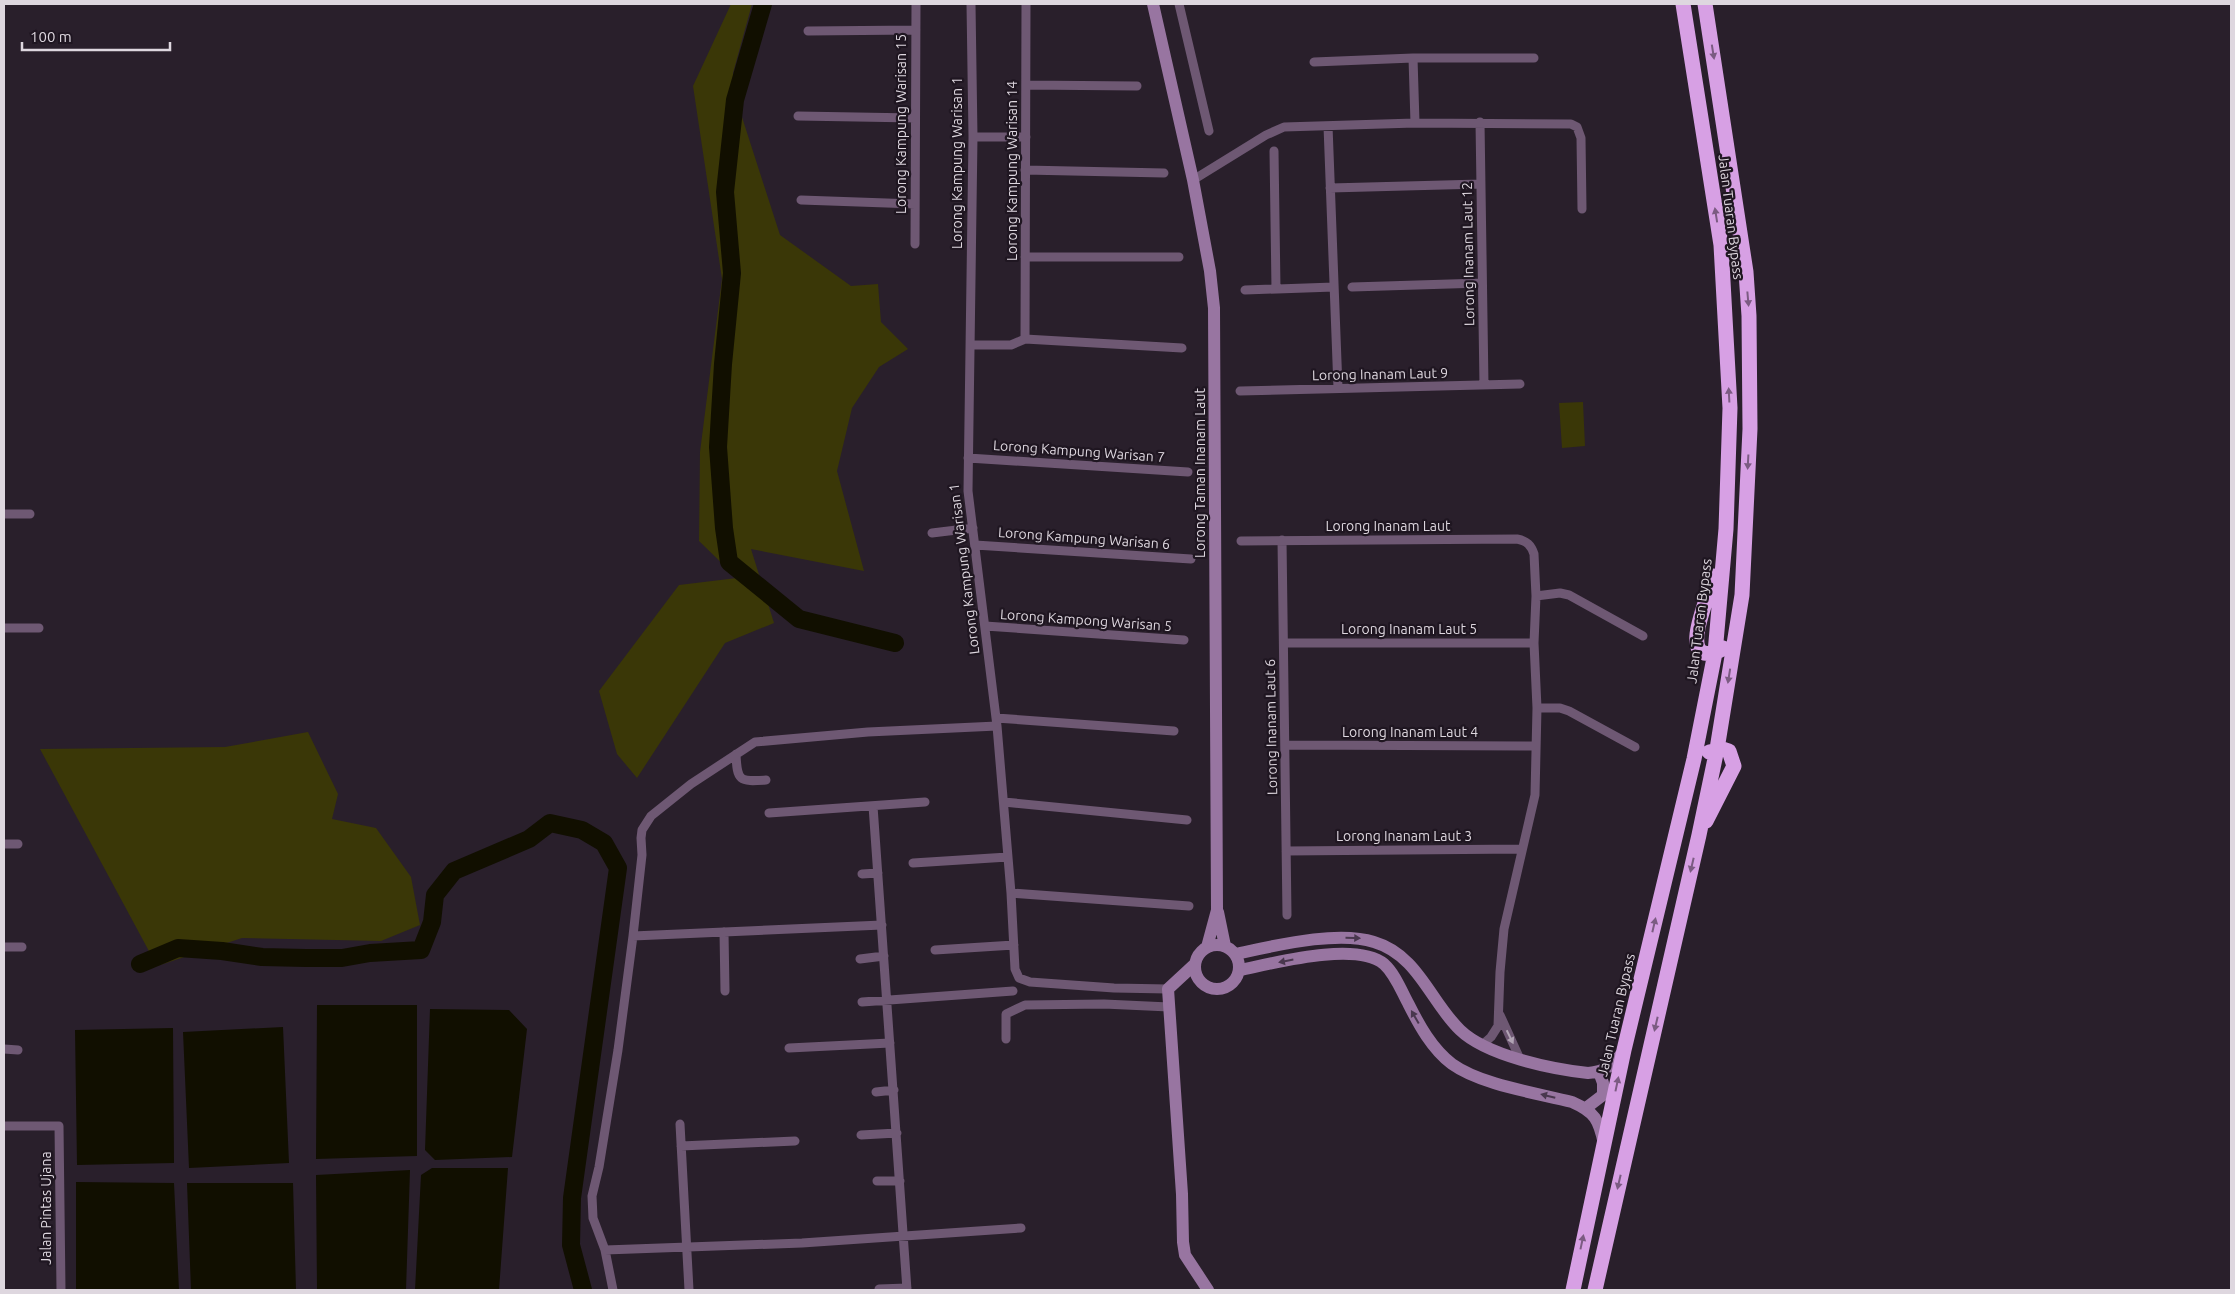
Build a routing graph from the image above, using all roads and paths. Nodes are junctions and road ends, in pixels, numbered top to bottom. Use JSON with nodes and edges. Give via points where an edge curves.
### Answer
{"nodes":[{"id":1,"x":916,"y":4,"type":"edge"},
{"id":2,"x":971,"y":4,"type":"edge"},
{"id":3,"x":1026,"y":4,"type":"edge"},
{"id":4,"x":1153,"y":4,"type":"edge"},
{"id":5,"x":1179,"y":4,"type":"edge"},
{"id":6,"x":1683,"y":4,"type":"edge"},
{"id":7,"x":1705,"y":4,"type":"edge"},
{"id":8,"x":916,"y":30,"type":"junction"},
{"id":9,"x":808,"y":31,"type":"dead end"},
{"id":10,"x":1413,"y":58,"type":"junction"},
{"id":11,"x":1534,"y":58,"type":"dead end"},
{"id":12,"x":1314,"y":62,"type":"dead end"},
{"id":13,"x":1026,"y":85,"type":"junction"},
{"id":14,"x":1137,"y":86,"type":"dead end"},
{"id":15,"x":798,"y":116,"type":"dead end"},
{"id":16,"x":915,"y":118,"type":"junction"},
{"id":17,"x":1480,"y":122,"type":"junction"},
{"id":18,"x":1415,"y":123,"type":"junction"},
{"id":19,"x":1328,"y":126,"type":"junction"},
{"id":20,"x":1209,"y":131,"type":"dead end"},
{"id":21,"x":973,"y":137,"type":"junction"},
{"id":22,"x":1026,"y":137,"type":"junction"},
{"id":23,"x":1274,"y":151,"type":"dead end"},
{"id":24,"x":1025,"y":170,"type":"junction"},
{"id":25,"x":1164,"y":173,"type":"dead end"},
{"id":26,"x":1193,"y":180,"type":"junction"},
{"id":27,"x":1481,"y":184,"type":"junction"},
{"id":28,"x":1330,"y":188,"type":"junction"},
{"id":29,"x":800,"y":200,"type":"dead end"},
{"id":30,"x":915,"y":204,"type":"junction"},
{"id":31,"x":1582,"y":209,"type":"dead end"},
{"id":32,"x":914,"y":244,"type":"dead end"},
{"id":33,"x":1025,"y":257,"type":"junction"},
{"id":34,"x":1179,"y":257,"type":"dead end"},
{"id":35,"x":1482,"y":284,"type":"junction"},
{"id":36,"x":1334,"y":287,"type":"junction"},
{"id":37,"x":1352,"y":287,"type":"dead end"},
{"id":38,"x":1276,"y":289,"type":"junction"},
{"id":39,"x":1245,"y":290,"type":"dead end"},
{"id":40,"x":1024,"y":339,"type":"junction"},
{"id":41,"x":971,"y":344,"type":"junction"},
{"id":42,"x":1182,"y":348,"type":"dead end"},
{"id":43,"x":1520,"y":384,"type":"dead end"},
{"id":44,"x":1484,"y":385,"type":"junction"},
{"id":45,"x":1338,"y":388,"type":"junction"},
{"id":46,"x":1240,"y":391,"type":"dead end"},
{"id":47,"x":968,"y":458,"type":"junction"},
{"id":48,"x":1188,"y":472,"type":"dead end"},
{"id":49,"x":4,"y":514,"type":"edge"},
{"id":50,"x":30,"y":514,"type":"dead end"},
{"id":51,"x":972,"y":528,"type":"junction"},
{"id":52,"x":932,"y":533,"type":"dead end"},
{"id":53,"x":1282,"y":540,"type":"junction"},
{"id":54,"x":1241,"y":541,"type":"dead end"},
{"id":55,"x":975,"y":545,"type":"junction"},
{"id":56,"x":1191,"y":559,"type":"dead end"},
{"id":57,"x":1742,"y":594,"type":"junction"},
{"id":58,"x":1536,"y":596,"type":"junction"},
{"id":59,"x":986,"y":626,"type":"junction"},
{"id":60,"x":4,"y":628,"type":"edge"},
{"id":61,"x":39,"y":628,"type":"dead end"},
{"id":62,"x":1643,"y":636,"type":"dead end"},
{"id":63,"x":1184,"y":640,"type":"dead end"},
{"id":64,"x":1284,"y":643,"type":"junction"},
{"id":65,"x":1534,"y":643,"type":"junction"},
{"id":66,"x":1715,"y":653,"type":"junction"},
{"id":67,"x":1537,"y":708,"type":"junction"},
{"id":68,"x":997,"y":722,"type":"junction"},
{"id":69,"x":1174,"y":731,"type":"dead end"},
{"id":70,"x":1285,"y":745,"type":"junction"},
{"id":71,"x":1536,"y":746,"type":"junction"},
{"id":72,"x":1635,"y":747,"type":"dead end"},
{"id":73,"x":1717,"y":749,"type":"junction"},
{"id":74,"x":736,"y":754,"type":"junction"},
{"id":75,"x":1694,"y":758,"type":"junction"},
{"id":76,"x":766,"y":780,"type":"dead end"},
{"id":77,"x":925,"y":802,"type":"dead end"},
{"id":78,"x":1004,"y":802,"type":"junction"},
{"id":79,"x":873,"y":806,"type":"junction"},
{"id":80,"x":769,"y":813,"type":"dead end"},
{"id":81,"x":1187,"y":820,"type":"dead end"},
{"id":82,"x":1699,"y":834,"type":"junction"},
{"id":83,"x":4,"y":844,"type":"edge"},
{"id":84,"x":18,"y":844,"type":"dead end"},
{"id":85,"x":1522,"y":849,"type":"junction"},
{"id":86,"x":1286,"y":851,"type":"junction"},
{"id":87,"x":1008,"y":857,"type":"junction"},
{"id":88,"x":913,"y":863,"type":"dead end"},
{"id":89,"x":878,"y":873,"type":"junction"},
{"id":90,"x":862,"y":874,"type":"dead end"},
{"id":91,"x":1011,"y":893,"type":"junction"},
{"id":92,"x":1189,"y":906,"type":"dead end"},
{"id":93,"x":1217,"y":910,"type":"junction"},
{"id":94,"x":1287,"y":915,"type":"dead end"},
{"id":95,"x":882,"y":925,"type":"junction"},
{"id":96,"x":724,"y":932,"type":"junction"},
{"id":97,"x":633,"y":936,"type":"junction"},
{"id":98,"x":1014,"y":945,"type":"junction"},
{"id":99,"x":4,"y":947,"type":"edge"},
{"id":100,"x":22,"y":947,"type":"dead end"},
{"id":101,"x":1207,"y":947,"type":"junction"},
{"id":102,"x":935,"y":950,"type":"dead end"},
{"id":103,"x":1230,"y":950,"type":"junction"},
{"id":104,"x":884,"y":956,"type":"junction"},
{"id":105,"x":860,"y":959,"type":"dead end"},
{"id":106,"x":1195,"y":964,"type":"junction"},
{"id":107,"x":1240,"y":970,"type":"junction"},
{"id":108,"x":1199,"y":980,"type":"junction"},
{"id":109,"x":1168,"y":989,"type":"junction"},
{"id":110,"x":725,"y":991,"type":"dead end"},
{"id":111,"x":1013,"y":991,"type":"dead end"},
{"id":112,"x":887,"y":999,"type":"junction"},
{"id":113,"x":862,"y":1002,"type":"dead end"},
{"id":114,"x":1169,"y":1007,"type":"junction"},
{"id":115,"x":1500,"y":1015,"type":"junction"},
{"id":116,"x":1006,"y":1039,"type":"dead end"},
{"id":117,"x":890,"y":1043,"type":"junction"},
{"id":118,"x":1482,"y":1045,"type":"junction"},
{"id":119,"x":789,"y":1048,"type":"dead end"},
{"id":120,"x":4,"y":1050,"type":"edge"},
{"id":121,"x":18,"y":1050,"type":"dead end"},
{"id":122,"x":1624,"y":1050,"type":"junction"},
{"id":123,"x":1520,"y":1060,"type":"junction"},
{"id":124,"x":1599,"y":1072,"type":"junction"},
{"id":125,"x":894,"y":1090,"type":"junction"},
{"id":126,"x":876,"y":1092,"type":"dead end"},
{"id":127,"x":1586,"y":1108,"type":"junction"},
{"id":128,"x":680,"y":1124,"type":"dead end"},
{"id":129,"x":4,"y":1126,"type":"edge"},
{"id":130,"x":897,"y":1133,"type":"junction"},
{"id":131,"x":861,"y":1135,"type":"dead end"},
{"id":132,"x":795,"y":1140,"type":"dead end"},
{"id":133,"x":681,"y":1146,"type":"junction"},
{"id":134,"x":1604,"y":1146,"type":"junction"},
{"id":135,"x":876,"y":1181,"type":"dead end"},
{"id":136,"x":900,"y":1181,"type":"junction"},
{"id":137,"x":1021,"y":1228,"type":"dead end"},
{"id":138,"x":904,"y":1237,"type":"junction"},
{"id":139,"x":685,"y":1247,"type":"junction"},
{"id":140,"x":605,"y":1250,"type":"junction"},
{"id":141,"x":879,"y":1289,"type":"edge"},
{"id":142,"x":907,"y":1289,"type":"edge"},
{"id":143,"x":61,"y":1290,"type":"edge"},
{"id":144,"x":614,"y":1290,"type":"edge"},
{"id":145,"x":689,"y":1290,"type":"edge"},
{"id":146,"x":1208,"y":1290,"type":"edge"},
{"id":147,"x":1572,"y":1290,"type":"edge"},
{"id":148,"x":1596,"y":1290,"type":"edge"}],
"edges":[{"from":1,"to":8,"type":"street","name":"Lorong Kampung Warisan 15"},
{"from":2,"to":21,"type":"street","name":"Lorong Kampung Warisan 1"},
{"from":3,"to":13,"type":"street","name":"Lorong Kampung Warisan 14"},
{"from":4,"to":26,"type":"main road","name":"Lorong Taman Inanam Laut"},
{"from":5,"to":20,"type":"street"},
{"from":66,"to":6,"type":"highway","name":"Jalan Tuaran Bypass","one_way":true,"via":[[1702,654],[1696,636],[1726,529],[1730,408],[1721,245]]},
{"from":7,"to":57,"type":"highway","name":"Jalan Tuaran Bypass","one_way":true,"via":[[1749,316],[1750,429]]},
{"from":8,"to":9,"type":"street"},
{"from":8,"to":16,"type":"street","name":"Lorong Kampung Warisan 15"},
{"from":10,"to":11,"type":"street"},
{"from":10,"to":12,"type":"street"},
{"from":10,"to":18,"type":"street"},
{"from":13,"to":14,"type":"street"},
{"from":13,"to":22,"type":"street","name":"Lorong Kampung Warisan 14"},
{"from":15,"to":16,"type":"street"},
{"from":16,"to":30,"type":"street","name":"Lorong Kampung Warisan 15"},
{"from":17,"to":18,"type":"street"},
{"from":17,"to":27,"type":"street","name":"Lorong Inanam Laut 12"},
{"from":17,"to":31,"type":"street","via":[[1572,124],[1580,131]]},
{"from":18,"to":19,"type":"street"},
{"from":19,"to":26,"type":"street","via":[[1293,126],[1275,130]]},
{"from":19,"to":28,"type":"street"},
{"from":21,"to":22,"type":"street"},
{"from":21,"to":41,"type":"street","name":"Lorong Kampung Warisan 1"},
{"from":22,"to":24,"type":"street","name":"Lorong Kampung Warisan 14"},
{"from":23,"to":38,"type":"street"},
{"from":24,"to":25,"type":"street"},
{"from":24,"to":33,"type":"street","name":"Lorong Kampung Warisan 14"},
{"from":26,"to":93,"type":"main road","name":"Lorong Taman Inanam Laut","via":[[1214,308]]},
{"from":27,"to":28,"type":"street"},
{"from":27,"to":35,"type":"street","name":"Lorong Inanam Laut 12"},
{"from":28,"to":36,"type":"street"},
{"from":29,"to":30,"type":"street"},
{"from":30,"to":32,"type":"street","name":"Lorong Kampung Warisan 15"},
{"from":33,"to":34,"type":"street"},
{"from":33,"to":40,"type":"street","name":"Lorong Kampung Warisan 14"},
{"from":35,"to":37,"type":"street"},
{"from":35,"to":44,"type":"street","name":"Lorong Inanam Laut 12"},
{"from":36,"to":38,"type":"street"},
{"from":36,"to":45,"type":"street"},
{"from":38,"to":39,"type":"street"},
{"from":40,"to":41,"type":"street","via":[[1011,344]]},
{"from":40,"to":42,"type":"street"},
{"from":41,"to":47,"type":"street","name":"Lorong Kampung Warisan 1"},
{"from":43,"to":44,"type":"street","name":"Lorong Inanam Laut 9"},
{"from":44,"to":45,"type":"street","name":"Lorong Inanam Laut 9"},
{"from":45,"to":46,"type":"street","name":"Lorong Inanam Laut 9"},
{"from":47,"to":48,"type":"street","name":"Lorong Kampung Warisan 7"},
{"from":47,"to":51,"type":"street","name":"Lorong Kampung Warisan 1"},
{"from":49,"to":50,"type":"street"},
{"from":51,"to":52,"type":"street"},
{"from":51,"to":55,"type":"street","name":"Lorong Kampung Warisan 1"},
{"from":53,"to":54,"type":"street","name":"Lorong Inanam Laut"},
{"from":53,"to":58,"type":"street","name":"Lorong Inanam Laut","via":[[1517,539],[1532,547]]},
{"from":53,"to":64,"type":"street","name":"Lorong Inanam Laut 6"},
{"from":55,"to":56,"type":"street","name":"Lorong Kampung Warisan 6"},
{"from":55,"to":59,"type":"street","name":"Lorong Kampung Warisan 1"},
{"from":57,"to":66,"type":"highway","via":[[1722,648]]},
{"from":57,"to":73,"type":"highway","name":"Jalan Tuaran Bypass","one_way":true},
{"from":58,"to":62,"type":"street","via":[[1569,595]]},
{"from":58,"to":65,"type":"street"},
{"from":59,"to":63,"type":"street","name":"Lorong Kampong Warisan 5"},
{"from":59,"to":68,"type":"street","name":"Lorong Kampung Warisan 1"},
{"from":60,"to":61,"type":"street"},
{"from":64,"to":65,"type":"street","name":"Lorong Inanam Laut 5"},
{"from":64,"to":70,"type":"street","name":"Lorong Inanam Laut 6"},
{"from":65,"to":67,"type":"street"},
{"from":66,"to":75,"type":"highway","name":"Jalan Tuaran Bypass"},
{"from":67,"to":71,"type":"street"},
{"from":67,"to":72,"type":"street","via":[[1569,711]]},
{"from":68,"to":69,"type":"street"},
{"from":68,"to":74,"type":"street","via":[[763,740]]},
{"from":68,"to":78,"type":"street","name":"Lorong Kampung Warisan 1"},
{"from":70,"to":71,"type":"street","name":"Lorong Inanam Laut 4"},
{"from":70,"to":86,"type":"street","name":"Lorong Inanam Laut 6"},
{"from":71,"to":85,"type":"street","via":[[1535,795]]},
{"from":73,"to":75,"type":"highway"},
{"from":73,"to":82,"type":"highway","name":"Jalan Tuaran Bypass"},
{"from":73,"to":82,"type":"highway","via":[[1730,751],[1734,766]]},
{"from":74,"to":76,"type":"street","via":[[739,778],[747,782]]},
{"from":74,"to":97,"type":"street","via":[[684,790],[646,822],[641,838]]},
{"from":122,"to":75,"type":"highway","name":"Jalan Tuaran Bypass","one_way":true},
{"from":77,"to":79,"type":"street"},
{"from":78,"to":81,"type":"street"},
{"from":78,"to":87,"type":"street","name":"Lorong Kampung Warisan 1"},
{"from":79,"to":80,"type":"street"},
{"from":79,"to":89,"type":"street"},
{"from":82,"to":148,"type":"highway","name":"Jalan Tuaran Bypass","one_way":true},
{"from":83,"to":84,"type":"street"},
{"from":85,"to":86,"type":"street","name":"Lorong Inanam Laut 3"},
{"from":85,"to":115,"type":"street","via":[[1504,930]]},
{"from":86,"to":94,"type":"street","name":"Lorong Inanam Laut 6"},
{"from":87,"to":88,"type":"street"},
{"from":87,"to":91,"type":"street","name":"Lorong Kampung Warisan 1"},
{"from":89,"to":90,"type":"street"},
{"from":89,"to":95,"type":"street"},
{"from":91,"to":92,"type":"street"},
{"from":91,"to":98,"type":"street","name":"Lorong Kampung Warisan 1"},
{"from":93,"to":101,"type":"main road","name":"Lorong Taman Inanam Laut"},
{"from":93,"to":103,"type":"main road"},
{"from":95,"to":96,"type":"street"},
{"from":95,"to":104,"type":"street"},
{"from":96,"to":97,"type":"street"},
{"from":96,"to":110,"type":"street"},
{"from":97,"to":140,"type":"street","via":[[615,1067],[592,1196],[593,1218]]},
{"from":98,"to":102,"type":"street"},
{"from":98,"to":109,"type":"street","name":"Lorong Kampung Warisan 1","via":[[1015,969],[1022,980]]},
{"from":99,"to":100,"type":"street"},
{"from":101,"to":103,"type":"main road","via":[[1213,945]]},
{"from":101,"to":106,"type":"main road"},
{"from":103,"to":107,"type":"main road"},
{"from":103,"to":118,"type":"main road","one_way":true,"via":[[1334,938],[1377,942],[1402,956],[1460,1030]]},
{"from":104,"to":105,"type":"street"},
{"from":104,"to":112,"type":"street"},
{"from":106,"to":108,"type":"main road"},
{"from":106,"to":109,"type":"main road"},
{"from":107,"to":108,"type":"main road","via":[[1234,982],[1223,989],[1209,988]]},
{"from":127,"to":107,"type":"main road","one_way":true,"via":[[1478,1078],[1453,1064],[1433,1046],[1392,972],[1376,958],[1352,953],[1292,959]]},
{"from":108,"to":109,"type":"main road","name":"Lorong Kampung Warisan 1"},
{"from":109,"to":114,"type":"main road"},
{"from":111,"to":112,"type":"street"},
{"from":112,"to":113,"type":"street"},
{"from":112,"to":117,"type":"street"},
{"from":114,"to":116,"type":"street","via":[[1025,1005],[1006,1014]]},
{"from":114,"to":146,"type":"main road","via":[[1183,1242],[1188,1260]]},
{"from":115,"to":118,"type":"street","via":[[1495,1032]]},
{"from":115,"to":123,"type":"street","one_way":true},
{"from":117,"to":119,"type":"street"},
{"from":117,"to":125,"type":"street"},
{"from":118,"to":123,"type":"main road"},
{"from":120,"to":121,"type":"street"},
{"from":122,"to":124,"type":"main road","via":[[1614,1064]]},
{"from":134,"to":122,"type":"highway","name":"Jalan Tuaran Bypass","one_way":true},
{"from":123,"to":124,"type":"main road","via":[[1574,1071]]},
{"from":124,"to":127,"type":"main road","via":[[1603,1095]]},
{"from":125,"to":126,"type":"street"},
{"from":125,"to":130,"type":"street"},
{"from":127,"to":134,"type":"main road","via":[[1598,1121]]},
{"from":128,"to":133,"type":"street"},
{"from":129,"to":143,"type":"street","name":"Jalan Pintas Ujana","via":[[59,1126]]},
{"from":130,"to":131,"type":"street"},
{"from":130,"to":136,"type":"street"},
{"from":132,"to":133,"type":"street"},
{"from":133,"to":139,"type":"street"},
{"from":147,"to":134,"type":"highway","name":"Jalan Tuaran Bypass","one_way":true},
{"from":135,"to":136,"type":"street"},
{"from":136,"to":138,"type":"street"},
{"from":137,"to":138,"type":"street"},
{"from":138,"to":139,"type":"street"},
{"from":138,"to":142,"type":"street"},
{"from":139,"to":140,"type":"street"},
{"from":139,"to":145,"type":"street"},
{"from":140,"to":144,"type":"street"},
{"from":141,"to":142,"type":"street"}]}
